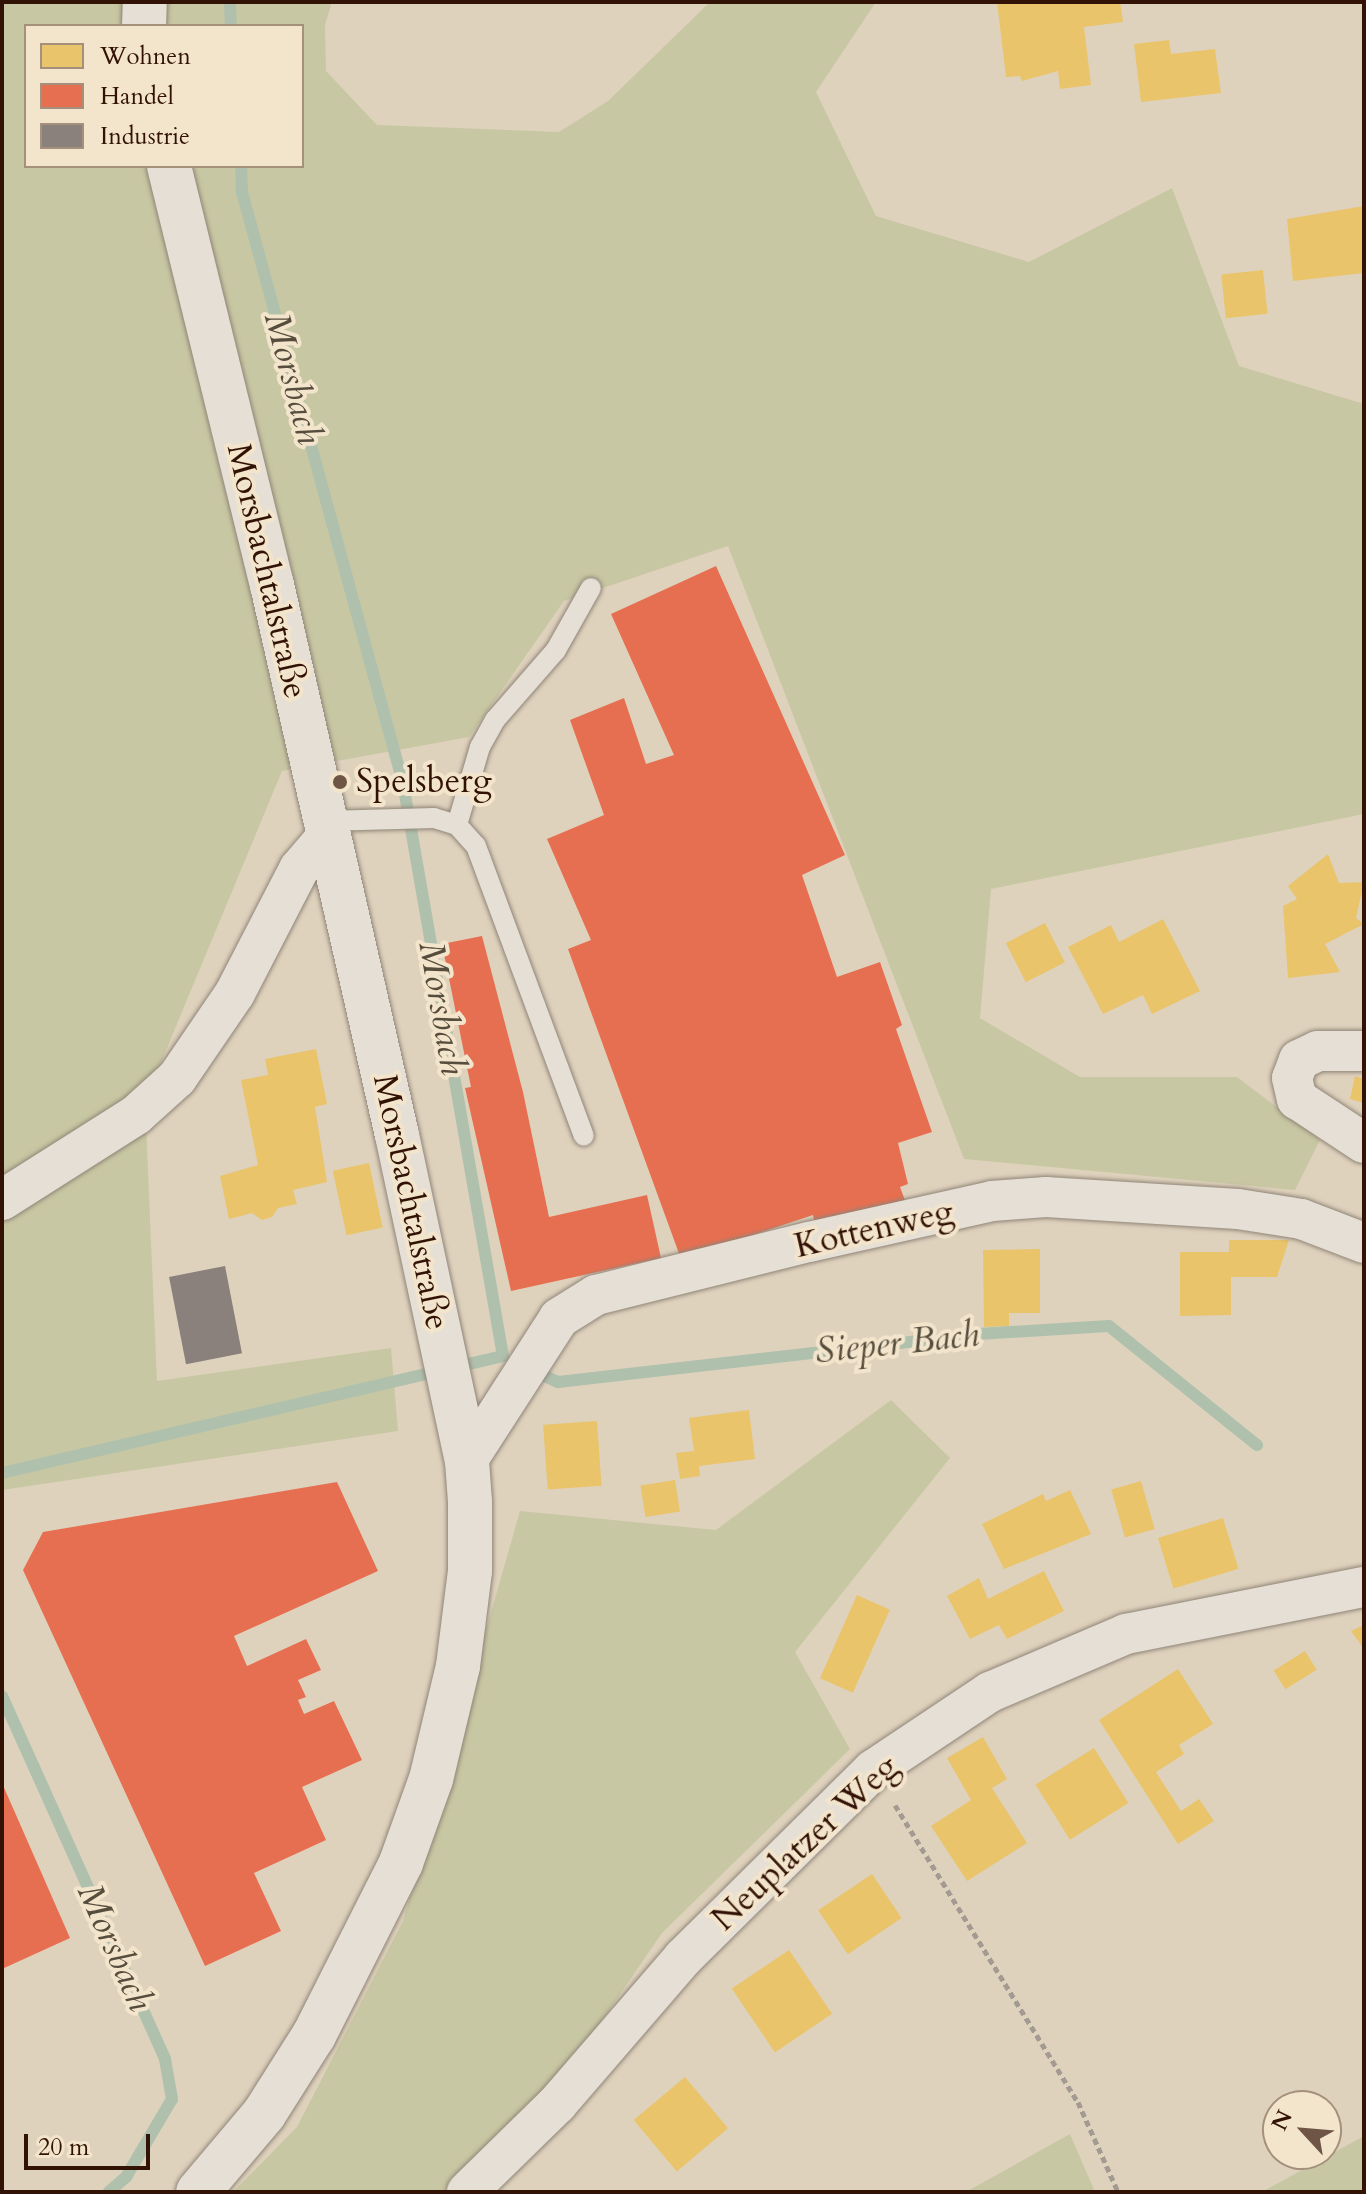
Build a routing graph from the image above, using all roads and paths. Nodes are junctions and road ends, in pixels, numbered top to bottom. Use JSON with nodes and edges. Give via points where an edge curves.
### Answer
{"nodes":[{"id":1,"x":145,"y":2,"type":"edge"},
{"id":2,"x":144,"y":24,"type":"edge"},
{"id":3,"x":169,"y":168,"type":"edge"},
{"id":4,"x":591,"y":588,"type":"dead end"},
{"id":5,"x":457,"y":825,"type":"junction"},
{"id":6,"x":327,"y":827,"type":"junction"},
{"id":7,"x":1364,"y":1051,"type":"edge"},
{"id":8,"x":584,"y":1136,"type":"dead end"},
{"id":9,"x":1364,"y":1143,"type":"edge"},
{"id":10,"x":2,"y":1200,"type":"edge"},
{"id":11,"x":1364,"y":1243,"type":"edge"},
{"id":12,"x":468,"y":1481,"type":"junction"},
{"id":13,"x":1364,"y":1587,"type":"edge"},
{"id":14,"x":873,"y":1770,"type":"junction"},
{"id":15,"x":198,"y":2192,"type":"edge"},
{"id":16,"x":467,"y":2192,"type":"edge"},
{"id":17,"x":1118,"y":2192,"type":"edge"}],
"edges":[{"from":1,"to":2,"type":"main road"},
{"from":3,"to":6,"type":"main road","name":"Morsbachtalstraße"},
{"from":4,"to":5,"type":"lane","via":[[556,650],[495,720],[480,747]]},
{"from":5,"to":6,"type":"lane","via":[[434,818]]},
{"from":5,"to":8,"type":"lane","via":[[476,846]]},
{"from":6,"to":10,"type":"street","via":[[299,869],[235,993],[177,1078],[136,1115]]},
{"from":6,"to":12,"type":"main road","name":"Morsbachtalstraße","via":[[440,1330]]},
{"from":7,"to":9,"type":"street","via":[[1318,1051],[1299,1060],[1292,1078],[1297,1099]]},
{"from":11,"to":12,"type":"street","name":"Kottenweg","via":[[1301,1219],[1238,1209],[1046,1197],[992,1201],[596,1295],[559,1318]]},
{"from":12,"to":15,"type":"main road","name":"Morsbachtalstraße","via":[[470,1571],[458,1666],[431,1779],[401,1863],[314,2035],[264,2114]]},
{"from":13,"to":14,"type":"street","name":"Neuplatzer Weg","via":[[1126,1634],[990,1692]]},
{"from":14,"to":16,"type":"street","name":"Neuplatzer Weg","via":[[683,1958],[557,2104]]},
{"from":14,"to":17,"type":"path","via":[[1078,2102]]}]}
